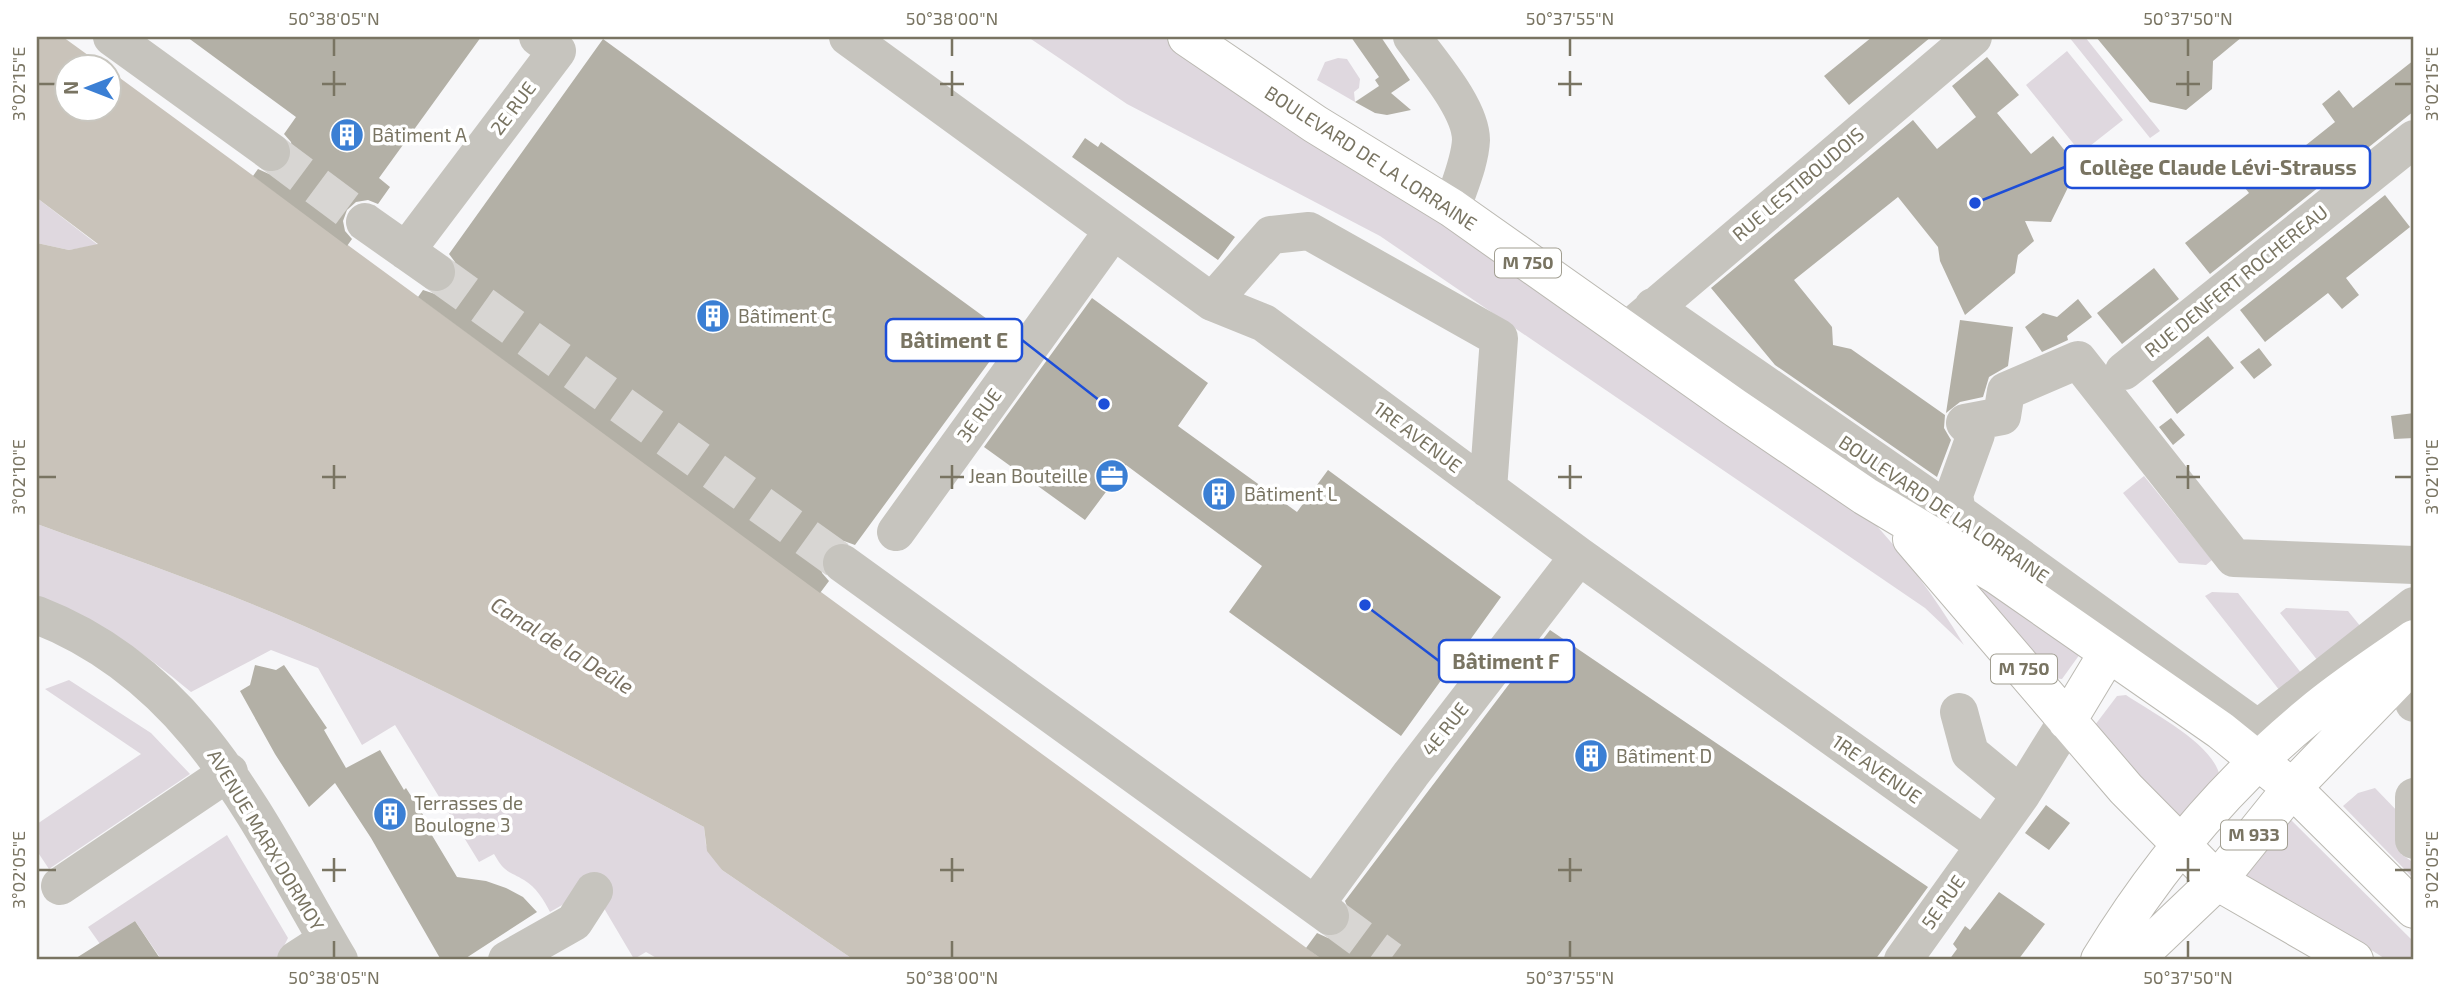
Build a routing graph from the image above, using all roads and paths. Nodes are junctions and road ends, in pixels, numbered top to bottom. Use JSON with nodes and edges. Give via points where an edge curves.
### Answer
{"nodes":[{"id":1,"x":112,"y":37,"type":"edge"},
{"id":2,"x":848,"y":37,"type":"edge"},
{"id":3,"x":1187,"y":37,"type":"edge"},
{"id":4,"x":1412,"y":37,"type":"edge"},
{"id":5,"x":1973,"y":37,"type":"edge"},
{"id":6,"x":554,"y":41,"type":"edge"},
{"id":7,"x":2414,"y":139,"type":"edge"},
{"id":8,"x":271,"y":152,"type":"tunnel mouth"},
{"id":9,"x":1452,"y":208,"type":"junction"},
{"id":10,"x":365,"y":222,"type":"tunnel mouth"},
{"id":11,"x":1113,"y":231,"type":"junction"},
{"id":12,"x":1212,"y":302,"type":"junction"},
{"id":13,"x":1653,"y":307,"type":"junction"},
{"id":14,"x":1625,"y":333,"type":"junction"},
{"id":15,"x":2123,"y":371,"type":"dead end"},
{"id":16,"x":1489,"y":489,"type":"junction"},
{"id":17,"x":1864,"y":496,"type":"junction"},
{"id":18,"x":896,"y":532,"type":"dead end"},
{"id":19,"x":1579,"y":556,"type":"junction"},
{"id":20,"x":842,"y":563,"type":"tunnel mouth"},
{"id":21,"x":2414,"y":565,"type":"edge"},
{"id":22,"x":2414,"y":606,"type":"edge"},
{"id":23,"x":37,"y":615,"type":"edge"},
{"id":24,"x":2414,"y":639,"type":"edge"},
{"id":25,"x":37,"y":640,"type":"edge"},
{"id":26,"x":2108,"y":653,"type":"junction"},
{"id":27,"x":2409,"y":681,"type":"edge"},
{"id":28,"x":1959,"y":712,"type":"dead end"},
{"id":29,"x":2232,"y":713,"type":"dead end"},
{"id":30,"x":2067,"y":721,"type":"junction"},
{"id":31,"x":190,"y":723,"type":"junction"},
{"id":32,"x":2258,"y":762,"type":"junction"},
{"id":33,"x":229,"y":772,"type":"junction"},
{"id":34,"x":2292,"y":789,"type":"junction"},
{"id":35,"x":2021,"y":795,"type":"junction"},
{"id":36,"x":2414,"y":797,"type":"edge"},
{"id":37,"x":2414,"y":839,"type":"edge"},
{"id":38,"x":2180,"y":844,"type":"junction"},
{"id":39,"x":1984,"y":845,"type":"junction"},
{"id":40,"x":2217,"y":881,"type":"junction"},
{"id":41,"x":594,"y":891,"type":"dead end"},
{"id":42,"x":49,"y":893,"type":"edge"},
{"id":43,"x":2414,"y":909,"type":"edge"},
{"id":44,"x":333,"y":950,"type":"edge"},
{"id":45,"x":296,"y":960,"type":"edge"},
{"id":46,"x":508,"y":960,"type":"edge"},
{"id":47,"x":1903,"y":960,"type":"edge"},
{"id":48,"x":2100,"y":960,"type":"edge"},
{"id":49,"x":2134,"y":960,"type":"edge"},
{"id":50,"x":2354,"y":960,"type":"edge"}],
"edges":[{"from":1,"to":8,"type":"street"},
{"from":2,"to":11,"type":"street","name":"1RE AVENUE"},
{"from":3,"to":9,"type":"main road","name":"BOULEVARD DE LA LORRAINE","number":"M 750","via":[[1315,124]]},
{"from":4,"to":9,"type":"street","via":[[1453,76],[1471,139]]},
{"from":5,"to":13,"type":"street","name":"RUE LESTIBOUDOIS"},
{"from":6,"to":10,"type":"street","name":"2E RUE","via":[[421,262]]},
{"from":7,"to":15,"type":"street","name":"RUE DENFERT ROCHEREAU"},
{"from":9,"to":14,"type":"main road","name":"BOULEVARD DE LA LORRAINE","number":"M 750"},
{"from":11,"to":12,"type":"street","name":"1RE AVENUE"},
{"from":11,"to":18,"type":"street","name":"3E RUE"},
{"from":12,"to":16,"type":"street","name":"1RE AVENUE","via":[[1264,323]]},
{"from":12,"to":16,"type":"street","via":[[1271,235],[1309,232],[1499,338]]},
{"from":13,"to":14,"type":"street","name":"RUE LESTIBOUDOIS"},
{"from":13,"to":29,"type":"street","name":"BOULEVARD DE LA LORRAINE"},
{"from":14,"to":17,"type":"main road","name":"BOULEVARD DE LA LORRAINE","number":"M 750"},
{"from":16,"to":19,"type":"street","name":"1RE AVENUE"},
{"from":17,"to":26,"type":"main road","name":"BOULEVARD DE LA LORRAINE","number":"M 750","via":[[1997,575]]},
{"from":17,"to":30,"type":"main road","name":"BOULEVARD DE LA LORRAINE","number":"M 750","via":[[1931,558]]},
{"from":19,"to":20,"type":"street","name":"4E RUE","via":[[1411,774],[1322,911]]},
{"from":19,"to":39,"type":"street","name":"1RE AVENUE"},
{"from":21,"to":22,"type":"street","via":[[2234,558],[2078,360],[2006,391],[2002,416],[1965,423],[1976,434],[1954,495],[1957,512],[2251,724],[2263,724]]},
{"from":23,"to":31,"type":"street","name":"AVENUE MARX DORMOY","via":[[105,651]]},
{"from":24,"to":32,"type":"main road","via":[[2311,714]]},
{"from":25,"to":31,"type":"street","name":"AVENUE MARX DORMOY"},
{"from":26,"to":30,"type":"main road"},
{"from":26,"to":32,"type":"main road","name":"BOULEVARD DE LA LORRAINE","number":"M 750","via":[[2230,737]]},
{"from":27,"to":34,"type":"main road"},
{"from":28,"to":35,"type":"street","via":[[1970,753]]},
{"from":30,"to":35,"type":"street","name":"5E RUE"},
{"from":30,"to":38,"type":"main road","name":"BOULEVARD DE LA LORRAINE","number":"M 750"},
{"from":31,"to":33,"type":"street","name":"AVENUE MARX DORMOY"},
{"from":32,"to":34,"type":"main road","number":"M 750"},
{"from":32,"to":38,"type":"main road","number":"M 933"},
{"from":33,"to":42,"type":"street"},
{"from":33,"to":44,"type":"street","name":"AVENUE MARX DORMOY"},
{"from":34,"to":40,"type":"main road","number":"M 933"},
{"from":34,"to":43,"type":"main road","number":"M 750"},
{"from":35,"to":39,"type":"street","name":"5E RUE"},
{"from":36,"to":37,"type":"street"},
{"from":38,"to":40,"type":"main road","number":"M 750"},
{"from":38,"to":48,"type":"main road","number":"M 933"},
{"from":39,"to":47,"type":"street","name":"5E RUE"},
{"from":40,"to":49,"type":"main road","number":"M 933"},
{"from":40,"to":50,"type":"main road","number":"M 750"},
{"from":41,"to":46,"type":"street","via":[[574,922]]},
{"from":44,"to":45,"type":"street"}]}
